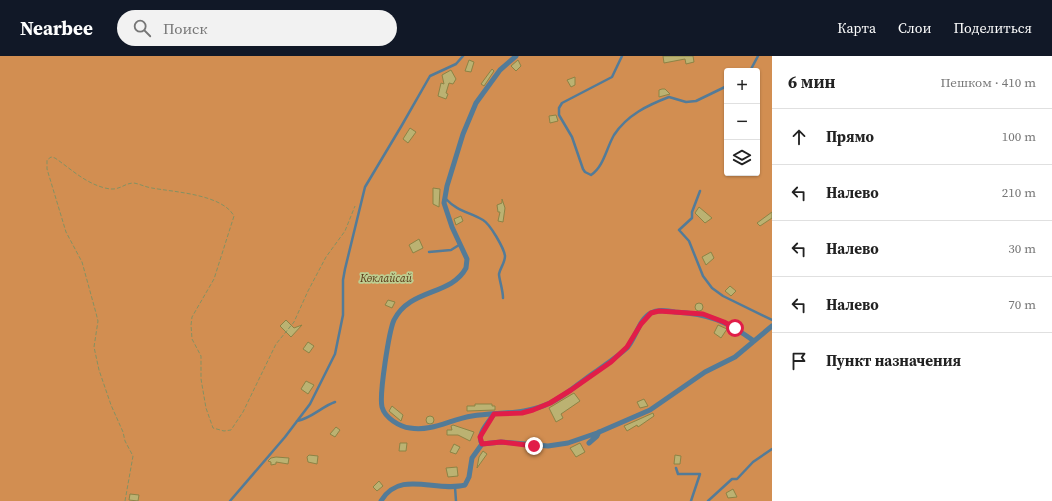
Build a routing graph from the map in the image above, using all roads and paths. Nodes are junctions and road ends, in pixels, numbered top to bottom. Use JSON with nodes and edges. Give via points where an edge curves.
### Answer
{"nodes":[{"id":1,"x":463,"y":56,"type":"edge"},
{"id":2,"x":516,"y":56,"type":"edge"},
{"id":3,"x":622,"y":56,"type":"edge"},
{"id":4,"x":758,"y":56,"type":"edge"},
{"id":5,"x":752,"y":68,"type":"edge"},
{"id":6,"x":724,"y":87,"type":"edge"},
{"id":7,"x":700,"y":190,"type":"dead end"},
{"id":8,"x":362,"y":196,"type":"junction"},
{"id":9,"x":444,"y":197,"type":"junction"},
{"id":10,"x":459,"y":245,"type":"junction"},
{"id":11,"x":429,"y":252,"type":"dead end"},
{"id":12,"x":503,"y":298,"type":"dead end"},
{"id":13,"x":772,"y":320,"type":"edge"},
{"id":14,"x":772,"y":326,"type":"edge"},
{"id":15,"x":754,"y":341,"type":"junction"},
{"id":16,"x":335,"y":402,"type":"dead end"},
{"id":17,"x":494,"y":414,"type":"junction"},
{"id":18,"x":297,"y":421,"type":"junction"},
{"id":19,"x":599,"y":432,"type":"junction"},
{"id":20,"x":589,"y":443,"type":"dead end"},
{"id":21,"x":482,"y":444,"type":"junction"},
{"id":22,"x":772,"y":449,"type":"edge"},
{"id":23,"x":676,"y":468,"type":"dead end"},
{"id":24,"x":455,"y":487,"type":"junction"},
{"id":25,"x":125,"y":501,"type":"edge"},
{"id":26,"x":230,"y":501,"type":"edge"},
{"id":27,"x":381,"y":501,"type":"edge"},
{"id":28,"x":456,"y":501,"type":"edge"},
{"id":29,"x":691,"y":501,"type":"edge"},
{"id":30,"x":708,"y":501,"type":"edge"}],
"edges":[{"from":1,"to":8,"type":"lane","via":[[456,64],[430,76]]},
{"from":2,"to":9,"type":"street","via":[[500,70],[473,110]]},
{"from":3,"to":6,"type":"lane","via":[[612,76],[562,103],[559,108],[559,115],[572,137],[579,161],[585,172],[591,175],[601,166],[614,135],[638,112],[669,97],[686,102],[696,101]]},
{"from":4,"to":5,"type":"lane"},
{"from":7,"to":13,"type":"lane","via":[[692,218],[679,230],[689,241],[703,276],[712,288],[723,296]]},
{"from":8,"to":18,"type":"lane","via":[[345,269],[343,315],[335,354],[310,404]]},
{"from":8,"to":25,"type":"path","via":[[356,203],[345,230],[326,257],[294,322],[276,344],[243,412],[231,430],[224,431],[213,428],[209,420],[201,379],[202,356],[192,338],[191,325],[192,317],[214,279],[234,216],[231,210],[200,197],[174,190],[131,183],[114,190],[103,188],[86,181],[55,158],[47,160],[47,168],[66,232],[82,262],[96,313],[98,321],[94,347],[104,386],[123,432],[124,441],[133,456]]},
{"from":9,"to":10,"type":"street","via":[[445,207]]},
{"from":9,"to":12,"type":"lane","via":[[451,206],[487,223],[503,249],[505,257],[499,274]]},
{"from":10,"to":11,"type":"lane","via":[[451,250]]},
{"from":10,"to":17,"type":"street","via":[[467,259],[464,272],[454,282],[418,297],[404,306],[394,321],[382,384],[382,407],[393,421],[409,428],[420,429],[462,417]]},
{"from":14,"to":15,"type":"street"},
{"from":15,"to":17,"type":"street","via":[[724,322],[703,314],[655,312],[645,317],[627,347],[611,362],[571,390],[533,410]]},
{"from":15,"to":19,"type":"street","via":[[734,357],[705,372],[650,410]]},
{"from":16,"to":18,"type":"lane","via":[[326,405],[307,419]]},
{"from":17,"to":21,"type":"street","via":[[480,437]]},
{"from":18,"to":26,"type":"lane"},
{"from":19,"to":20,"type":"street"},
{"from":19,"to":21,"type":"street","via":[[568,443],[548,446],[501,442]]},
{"from":21,"to":24,"type":"street","via":[[472,458],[465,485]]},
{"from":22,"to":30,"type":"lane","via":[[753,462],[737,479],[732,478]]},
{"from":23,"to":29,"type":"lane","via":[[678,474],[700,474]]},
{"from":24,"to":27,"type":"street","via":[[406,484],[390,489]]},
{"from":24,"to":28,"type":"lane"}]}
